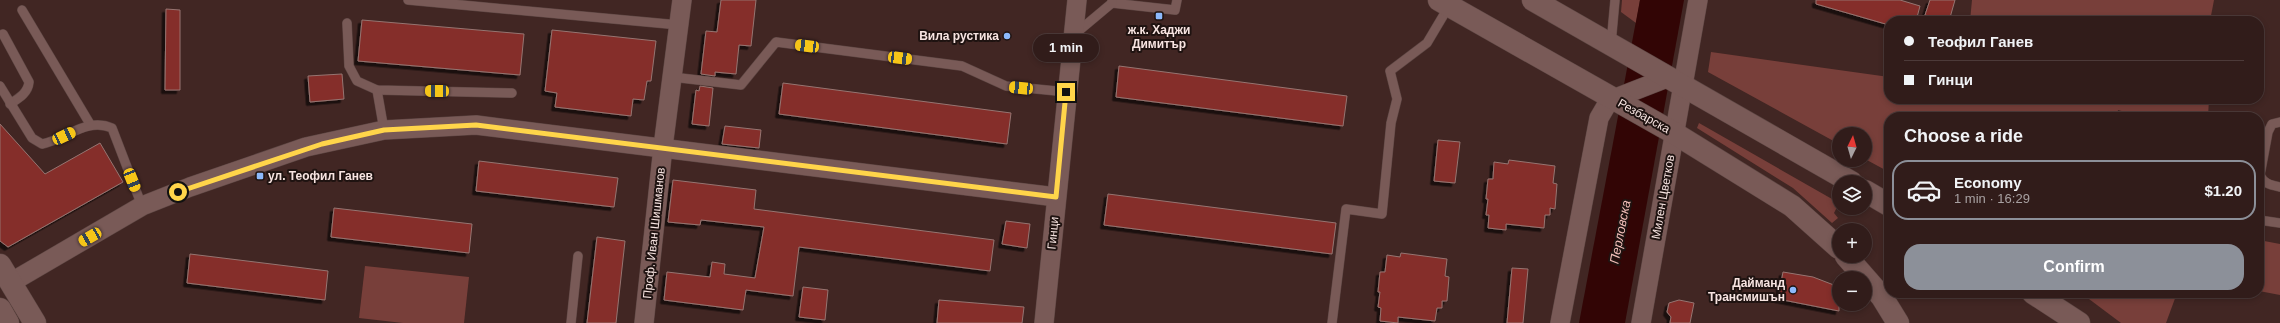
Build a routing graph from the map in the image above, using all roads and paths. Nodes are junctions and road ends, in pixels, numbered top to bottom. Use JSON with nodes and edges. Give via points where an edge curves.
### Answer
{"nodes":[{"id":1,"x":408,"y":0,"type":"edge"},
{"id":2,"x":682,"y":0,"type":"edge"},
{"id":3,"x":1077,"y":0,"type":"edge"},
{"id":4,"x":1177,"y":0,"type":"edge"},
{"id":5,"x":1533,"y":0,"type":"edge"},
{"id":6,"x":1615,"y":0,"type":"edge"},
{"id":7,"x":1698,"y":0,"type":"edge"},
{"id":8,"x":1112,"y":2,"type":"edge"},
{"id":9,"x":1444,"y":3,"type":"edge"},
{"id":10,"x":22,"y":10,"type":"dead end"},
{"id":11,"x":347,"y":22,"type":"dead end"},
{"id":12,"x":679,"y":25,"type":"junction"},
{"id":13,"x":3,"y":34,"type":"dead end"},
{"id":14,"x":1074,"y":34,"type":"junction"},
{"id":15,"x":1611,"y":45,"type":"junction"},
{"id":16,"x":672,"y":76,"type":"junction"},
{"id":17,"x":1676,"y":82,"type":"junction"},
{"id":18,"x":0,"y":86,"type":"edge"},
{"id":19,"x":377,"y":90,"type":"junction"},
{"id":20,"x":512,"y":92,"type":"dead end"},
{"id":21,"x":1066,"y":92,"type":"junction"},
{"id":22,"x":1613,"y":99,"type":"junction"},
{"id":23,"x":10,"y":104,"type":"junction"},
{"id":24,"x":2280,"y":122,"type":"edge"},
{"id":25,"x":90,"y":124,"type":"junction"},
{"id":26,"x":384,"y":130,"type":"junction"},
{"id":27,"x":1674,"y":133,"type":"junction"},
{"id":28,"x":662,"y":147,"type":"junction"},
{"id":29,"x":2264,"y":154,"type":"edge"},
{"id":30,"x":1839,"y":175,"type":"edge"},
{"id":31,"x":2264,"y":182,"type":"edge"},
{"id":32,"x":2280,"y":187,"type":"edge"},
{"id":33,"x":1872,"y":194,"type":"edge"},
{"id":34,"x":1056,"y":197,"type":"junction"},
{"id":35,"x":1884,"y":202,"type":"edge"},
{"id":36,"x":142,"y":206,"type":"junction"},
{"id":37,"x":2264,"y":221,"type":"edge"},
{"id":38,"x":2280,"y":223,"type":"edge"},
{"id":39,"x":1832,"y":242,"type":"edge"},
{"id":40,"x":578,"y":256,"type":"dead end"},
{"id":41,"x":1852,"y":263,"type":"edge"},
{"id":42,"x":5,"y":274,"type":"edge"},
{"id":43,"x":2041,"y":298,"type":"edge"},
{"id":44,"x":0,"y":310,"type":"edge"},
{"id":45,"x":8,"y":323,"type":"edge"},
{"id":46,"x":35,"y":323,"type":"edge"},
{"id":47,"x":571,"y":323,"type":"edge"},
{"id":48,"x":646,"y":323,"type":"edge"},
{"id":49,"x":1044,"y":323,"type":"edge"},
{"id":50,"x":1332,"y":323,"type":"edge"},
{"id":51,"x":1560,"y":323,"type":"edge"},
{"id":52,"x":1641,"y":323,"type":"edge"},
{"id":53,"x":1898,"y":323,"type":"edge"},
{"id":54,"x":2079,"y":323,"type":"edge"}],
"edges":[{"from":1,"to":12,"type":"lane"},
{"from":2,"to":12,"type":"street","name":"Проф. Иван Шишманов"},
{"from":3,"to":14,"type":"street","name":"Гинци"},
{"from":4,"to":8,"type":"lane","via":[[1175,10]]},
{"from":5,"to":15,"type":"street"},
{"from":6,"to":15,"type":"lane"},
{"from":7,"to":17,"type":"street","name":"Милен Цветков"},
{"from":8,"to":14,"type":"lane"},
{"from":9,"to":22,"type":"street","name":"Резбарска"},
{"from":9,"to":50,"type":"lane","via":[[1427,43],[1390,71],[1398,99],[1391,123],[1382,214],[1346,208]]},
{"from":10,"to":25,"type":"lane"},
{"from":11,"to":19,"type":"lane","via":[[349,66],[357,81]]},
{"from":12,"to":16,"type":"street","name":"Проф. Иван Шишманов"},
{"from":13,"to":23,"type":"lane","via":[[29,82],[29,89]]},
{"from":14,"to":21,"type":"street","name":"Гинци"},
{"from":15,"to":17,"type":"street"},
{"from":16,"to":21,"type":"lane","via":[[741,85],[776,42],[962,66],[1006,86]]},
{"from":16,"to":28,"type":"street","name":"Проф. Иван Шишманов"},
{"from":17,"to":22,"type":"street"},
{"from":17,"to":27,"type":"street","name":"Милен Цветков"},
{"from":17,"to":30,"type":"street"},
{"from":18,"to":23,"type":"lane"},
{"from":19,"to":20,"type":"lane"},
{"from":19,"to":26,"type":"lane"},
{"from":21,"to":34,"type":"street","name":"Гинци"},
{"from":22,"to":27,"type":"street","name":"Резбарска"},
{"from":22,"to":51,"type":"street","via":[[1599,118]]},
{"from":23,"to":25,"type":"lane","via":[[32,138],[42,144]]},
{"from":24,"to":29,"type":"lane","via":[[2272,124]]},
{"from":25,"to":36,"type":"lane","via":[[102,124],[112,128]]},
{"from":26,"to":28,"type":"street","via":[[476,125]]},
{"from":26,"to":36,"type":"street","via":[[306,148]]},
{"from":27,"to":39,"type":"street","name":"Резбарска","via":[[1792,206]]},
{"from":27,"to":52,"type":"street","name":"Милен Цветков"},
{"from":28,"to":34,"type":"street"},
{"from":28,"to":48,"type":"street","name":"Проф. Иван Шишманов"},
{"from":31,"to":32,"type":"lane"},
{"from":33,"to":35,"type":"street"},
{"from":34,"to":49,"type":"street","name":"Гинци"},
{"from":36,"to":42,"type":"street"},
{"from":37,"to":38,"type":"lane"},
{"from":40,"to":47,"type":"lane"},
{"from":41,"to":53,"type":"street","via":[[1882,297]]},
{"from":42,"to":46,"type":"street"},
{"from":43,"to":54,"type":"street"},
{"from":44,"to":45,"type":"street"}]}
